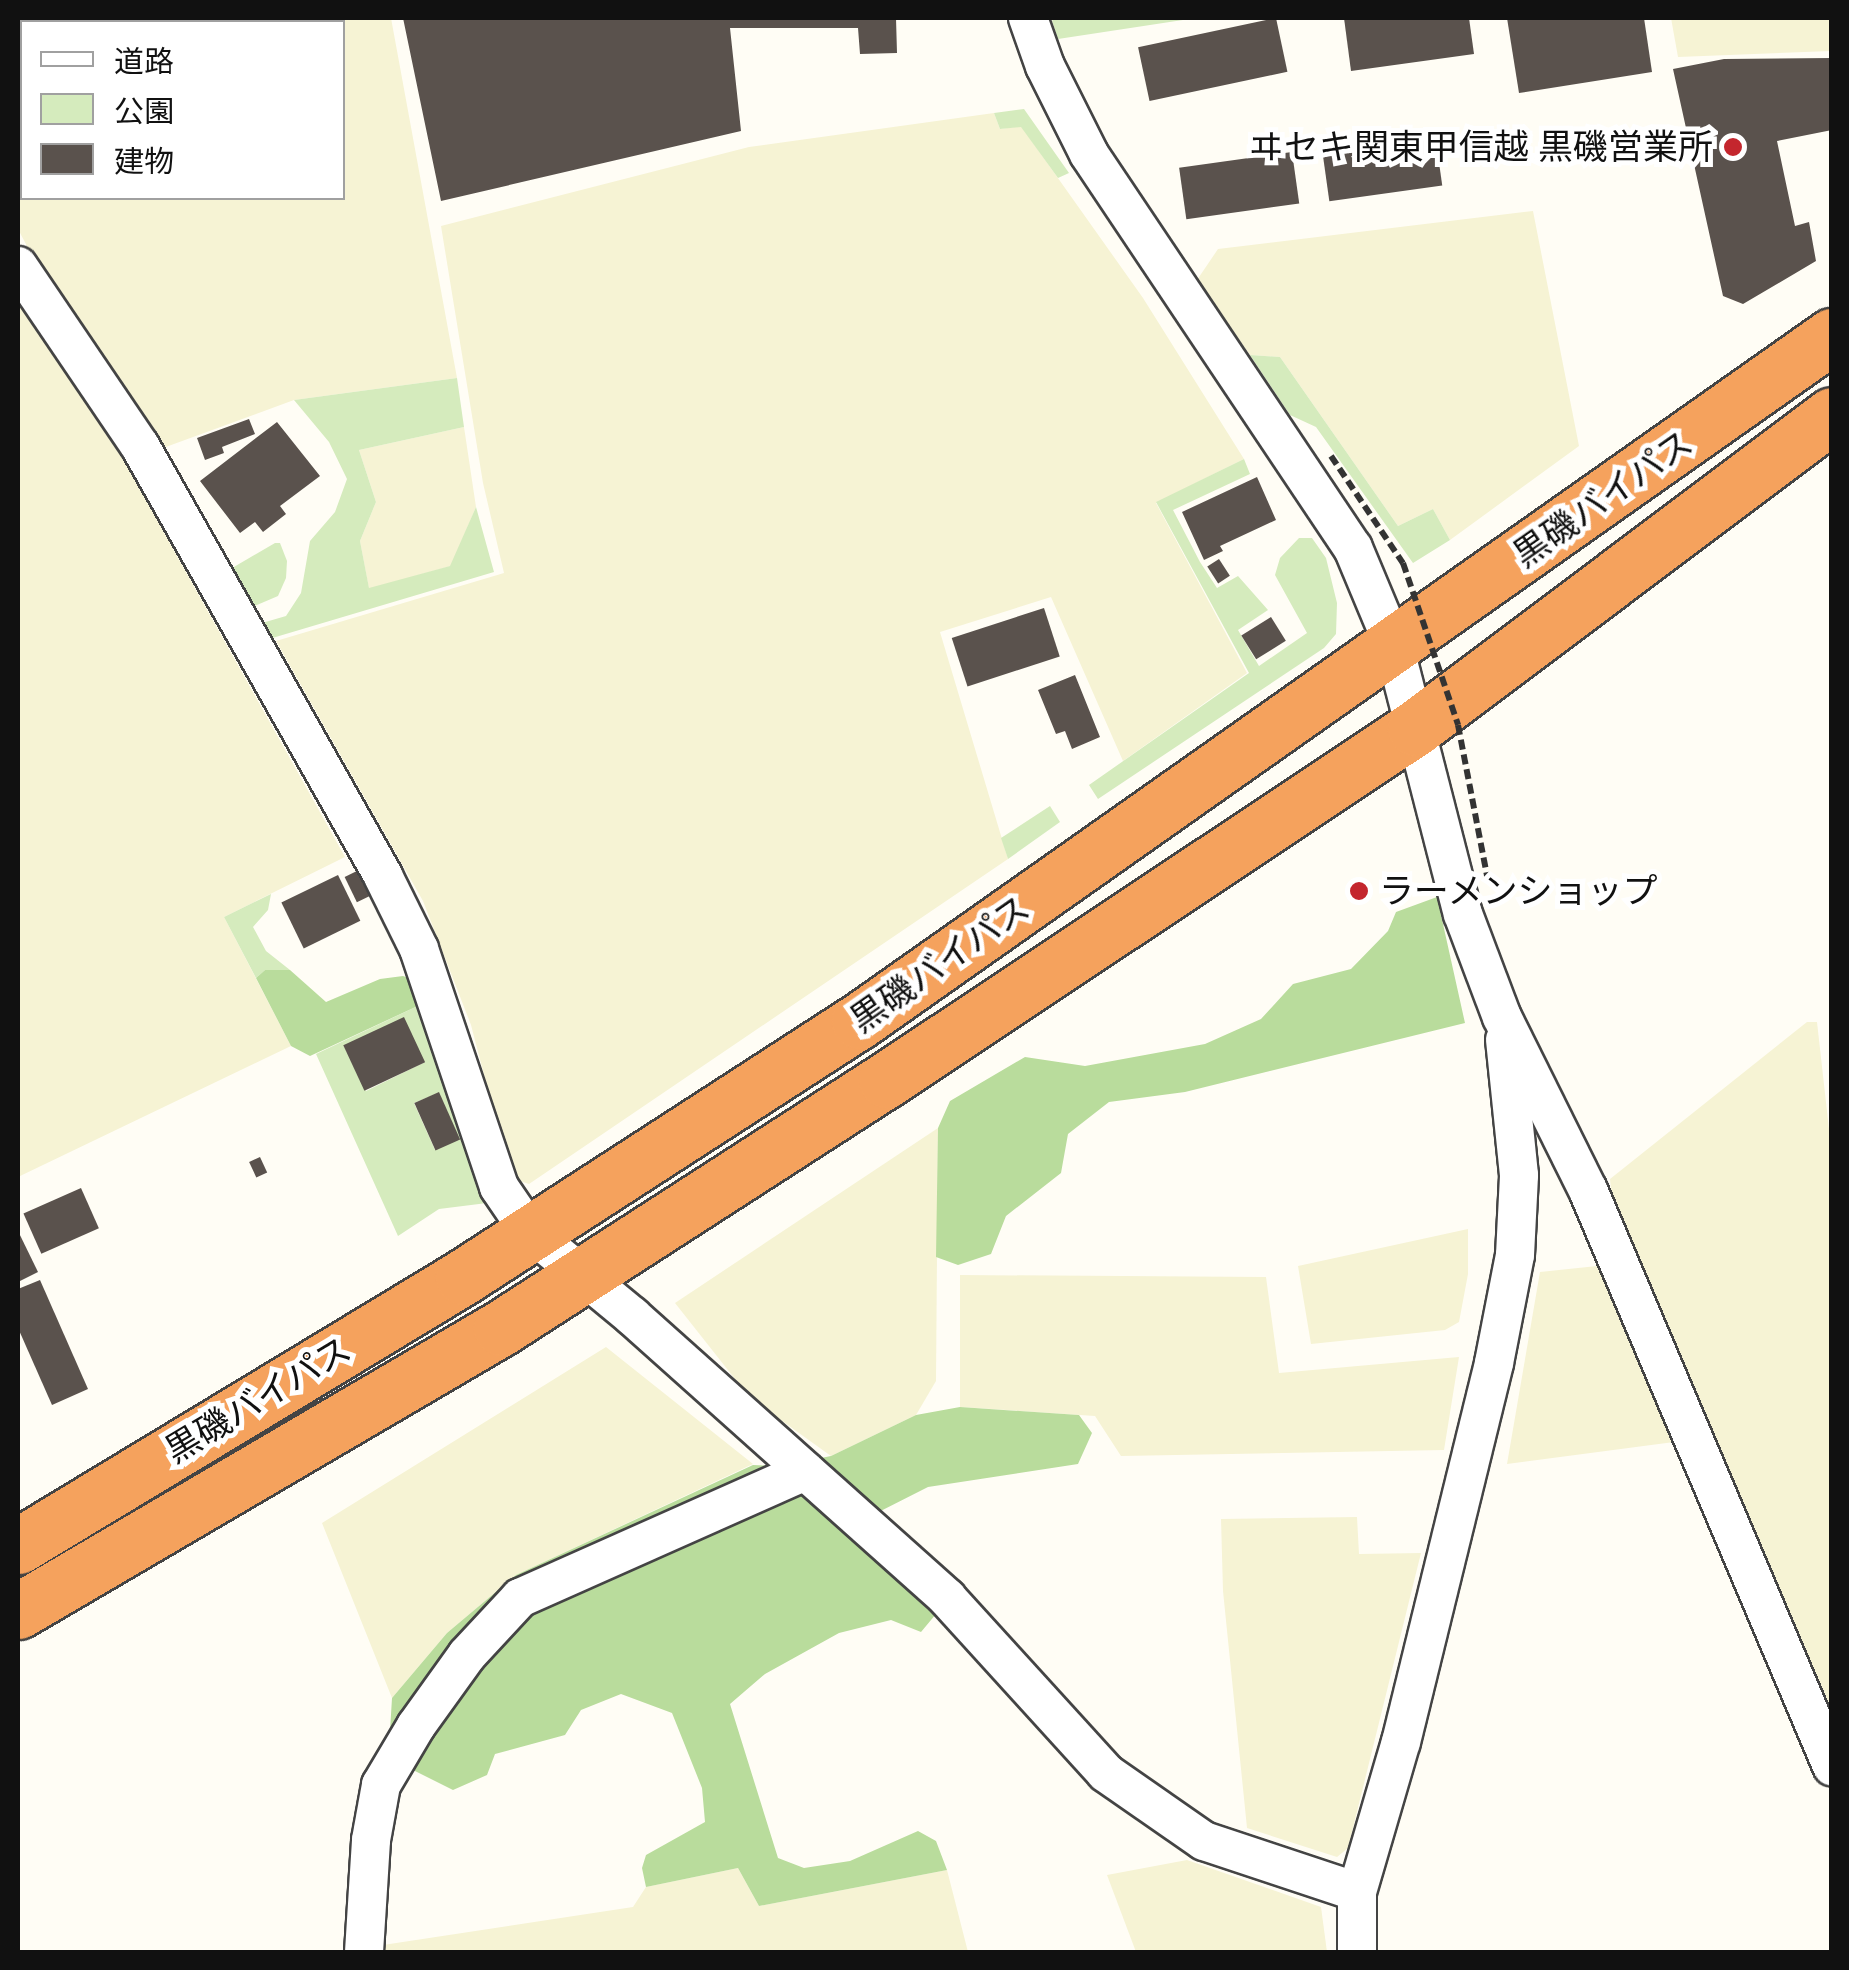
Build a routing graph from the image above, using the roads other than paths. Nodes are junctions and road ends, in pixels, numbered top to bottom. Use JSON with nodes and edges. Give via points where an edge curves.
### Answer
{"nodes":[{"id":1,"x":1028,"y":18,"type":"edge"},
{"id":2,"x":18,"y":266,"type":"edge"},
{"id":3,"x":1832,"y":336,"type":"edge"},
{"id":4,"x":1832,"y":415,"type":"edge"},
{"id":5,"x":1394,"y":646,"type":"junction"},
{"id":6,"x":1414,"y":728,"type":"junction"},
{"id":7,"x":1502,"y":1017,"type":"junction"},
{"id":8,"x":529,"y":1231,"type":"junction"},
{"id":9,"x":582,"y":1275,"type":"junction"},
{"id":10,"x":805,"y":1471,"type":"junction"},
{"id":11,"x":18,"y":1546,"type":"edge"},
{"id":12,"x":18,"y":1611,"type":"edge"},
{"id":13,"x":1832,"y":1766,"type":"edge"},
{"id":14,"x":1357,"y":1892,"type":"junction"},
{"id":15,"x":364,"y":1952,"type":"edge"},
{"id":16,"x":1357,"y":1952,"type":"edge"}],
"edges":[{"from":1,"to":5,"type":"street","via":[[1090,154],[1353,548]]},
{"from":2,"to":8,"type":"street","via":[[140,446],[383,876],[419,949],[499,1187]]},
{"from":3,"to":5,"type":"highway","name":"黒磯バイパス"},
{"from":4,"to":6,"type":"highway","name":"黒磯バイパス"},
{"from":5,"to":6,"type":"street"},
{"from":5,"to":8,"type":"highway","name":"黒磯バイパス","via":[[859,1021]]},
{"from":6,"to":7,"type":"street","via":[[1464,914]]},
{"from":6,"to":9,"type":"highway","name":"黒磯バイパス"},
{"from":7,"to":13,"type":"street","via":[[1588,1190]]},
{"from":7,"to":14,"type":"street","via":[[1519,1176],[1515,1256],[1401,1742]]},
{"from":8,"to":9,"type":"street"},
{"from":8,"to":11,"type":"highway","name":"黒磯バイパス"},
{"from":9,"to":10,"type":"street"},
{"from":9,"to":12,"type":"highway","name":"黒磯バイパス"},
{"from":10,"to":14,"type":"street","via":[[946,1598],[1106,1773],[1204,1841]]},
{"from":10,"to":15,"type":"street","via":[[520,1598],[480,1641],[381,1784]]},
{"from":14,"to":16,"type":"street"}]}
